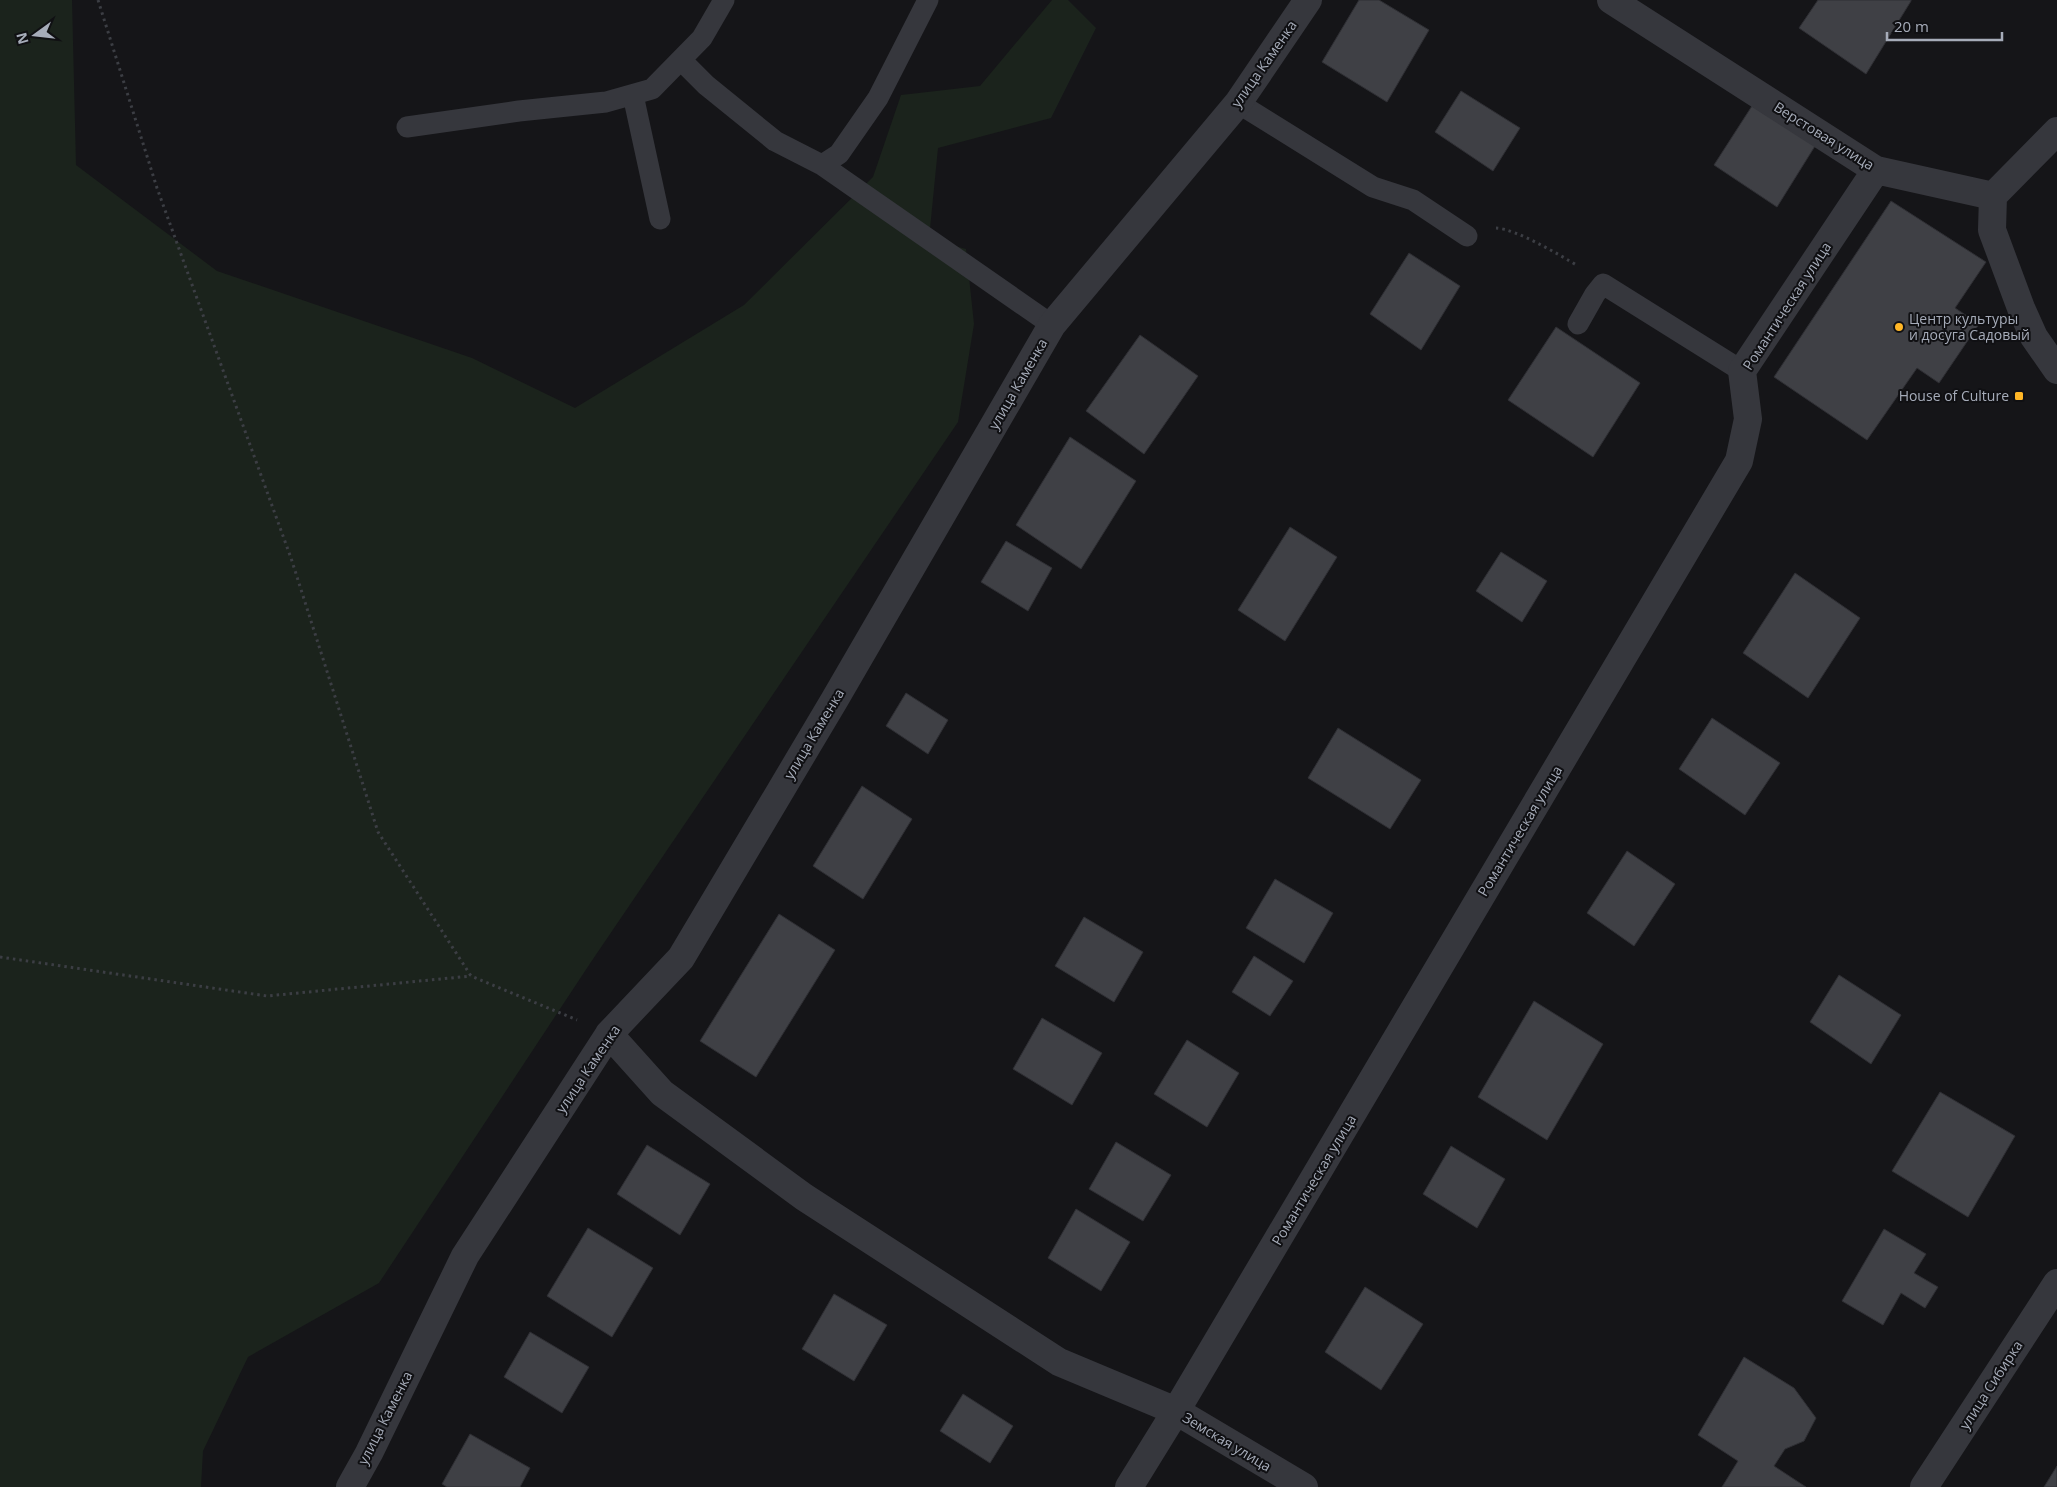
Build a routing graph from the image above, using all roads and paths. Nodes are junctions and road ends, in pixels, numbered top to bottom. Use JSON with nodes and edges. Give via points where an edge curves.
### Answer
{"nodes":[{"id":1,"x":98,"y":0,"type":"edge"},
{"id":2,"x":724,"y":0,"type":"edge"},
{"id":3,"x":928,"y":0,"type":"edge"},
{"id":4,"x":1308,"y":0,"type":"edge"},
{"id":5,"x":1611,"y":0,"type":"edge"},
{"id":6,"x":680,"y":60,"type":"junction"},
{"id":7,"x":633,"y":95,"type":"junction"},
{"id":8,"x":1238,"y":103,"type":"junction"},
{"id":9,"x":407,"y":126,"type":"dead end"},
{"id":10,"x":2057,"y":131,"type":"edge"},
{"id":11,"x":822,"y":165,"type":"junction"},
{"id":12,"x":1876,"y":170,"type":"junction"},
{"id":13,"x":1994,"y":196,"type":"junction"},
{"id":14,"x":660,"y":219,"type":"dead end"},
{"id":15,"x":1467,"y":236,"type":"joint"},
{"id":16,"x":1603,"y":284,"type":"junction"},
{"id":17,"x":1578,"y":324,"type":"dead end"},
{"id":18,"x":1052,"y":325,"type":"junction"},
{"id":19,"x":2057,"y":370,"type":"edge"},
{"id":20,"x":1742,"y":371,"type":"junction"},
{"id":21,"x":0,"y":957,"type":"edge"},
{"id":22,"x":471,"y":976,"type":"junction"},
{"id":23,"x":609,"y":1034,"type":"junction"},
{"id":24,"x":2057,"y":1283,"type":"edge"},
{"id":25,"x":1176,"y":1411,"type":"junction"},
{"id":26,"x":350,"y":1487,"type":"edge"},
{"id":27,"x":1129,"y":1487,"type":"edge"},
{"id":28,"x":1304,"y":1487,"type":"edge"},
{"id":29,"x":1924,"y":1487,"type":"edge"}],
"edges":[{"from":1,"to":22,"type":"path","via":[[157,188],[292,558],[378,832]]},
{"from":2,"to":6,"type":"lane","via":[[702,38]]},
{"from":3,"to":11,"type":"lane","via":[[878,98],[839,154]]},
{"from":4,"to":8,"type":"street","name":"улица Каменка"},
{"from":5,"to":12,"type":"street","name":"Верстовая улица"},
{"from":6,"to":7,"type":"lane","via":[[652,89]]},
{"from":6,"to":11,"type":"lane","via":[[775,141]]},
{"from":7,"to":9,"type":"lane","via":[[606,102]]},
{"from":7,"to":14,"type":"lane"},
{"from":8,"to":15,"type":"lane","via":[[1373,187],[1413,200]]},
{"from":8,"to":18,"type":"street","name":"улица Каменка"},
{"from":10,"to":13,"type":"street"},
{"from":11,"to":18,"type":"lane"},
{"from":12,"to":13,"type":"street","name":"Верстовая улица"},
{"from":12,"to":20,"type":"street","name":"Романтическая улица"},
{"from":13,"to":19,"type":"street","via":[[1992,230],[1995,239],[2034,337]]},
{"from":15,"to":16,"type":"path","via":[[1485,227],[1502,228],[1576,265]]},
{"from":16,"to":17,"type":"lane"},
{"from":16,"to":20,"type":"lane"},
{"from":18,"to":23,"type":"street","name":"улица Каменка","via":[[681,958]]},
{"from":20,"to":25,"type":"street","name":"Романтическая улица","via":[[1748,419],[1739,461]]},
{"from":21,"to":22,"type":"path","via":[[267,996]]},
{"from":22,"to":23,"type":"path"},
{"from":23,"to":25,"type":"street","name":"Земская улица","via":[[662,1093],[804,1197],[1059,1362]]},
{"from":23,"to":26,"type":"street","name":"улица Каменка","via":[[465,1256]]},
{"from":24,"to":29,"type":"street","name":"улица Сибирка"},
{"from":25,"to":27,"type":"street","name":"Романтическая улица"},
{"from":25,"to":28,"type":"street","name":"Земская улица"}]}
